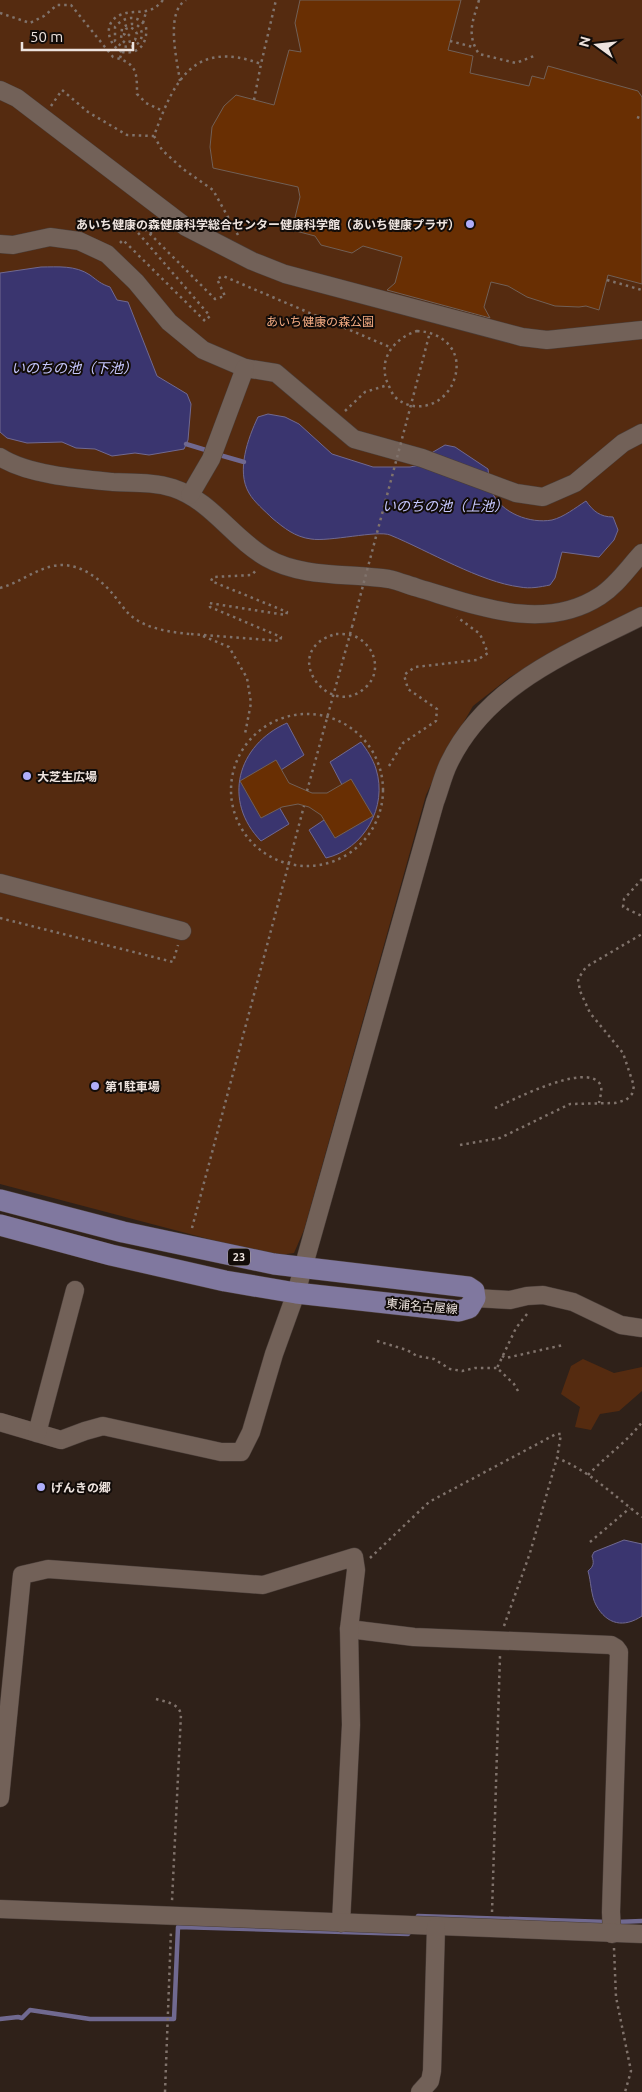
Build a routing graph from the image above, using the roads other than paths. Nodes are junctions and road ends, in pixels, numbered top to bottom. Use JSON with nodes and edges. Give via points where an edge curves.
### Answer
{"nodes":[{"id":1,"x":0,"y":90,"type":"edge"},
{"id":2,"x":0,"y":244,"type":"edge"},
{"id":3,"x":642,"y":330,"type":"edge"},
{"id":4,"x":245,"y":368,"type":"junction"},
{"id":5,"x":642,"y":433,"type":"edge"},
{"id":6,"x":0,"y":457,"type":"edge"},
{"id":7,"x":190,"y":495,"type":"junction"},
{"id":8,"x":642,"y":553,"type":"edge"},
{"id":9,"x":642,"y":616,"type":"edge"},
{"id":10,"x":0,"y":883,"type":"edge"},
{"id":11,"x":182,"y":932,"type":"road end"},
{"id":12,"x":0,"y":1200,"type":"edge"},
{"id":13,"x":0,"y":1225,"type":"edge"},
{"id":14,"x":303,"y":1268,"type":"junction"},
{"id":15,"x":74,"y":1290,"type":"dead end"},
{"id":16,"x":296,"y":1293,"type":"junction"},
{"id":17,"x":475,"y":1298,"type":"junction"},
{"id":18,"x":642,"y":1328,"type":"edge"},
{"id":19,"x":0,"y":1422,"type":"edge"},
{"id":20,"x":37,"y":1433,"type":"junction"},
{"id":21,"x":349,"y":1629,"type":"junction"},
{"id":22,"x":0,"y":1798,"type":"edge"},
{"id":23,"x":0,"y":1909,"type":"edge"},
{"id":24,"x":341,"y":1923,"type":"junction"},
{"id":25,"x":436,"y":1927,"type":"junction"},
{"id":26,"x":612,"y":1934,"type":"junction"},
{"id":27,"x":642,"y":1934,"type":"edge"},
{"id":28,"x":420,"y":2092,"type":"edge"}],
"edges":[{"from":1,"to":3,"type":"street","via":[[17,98],[186,227],[285,274],[522,337],[548,340]]},
{"from":2,"to":4,"type":"street","via":[[50,237],[79,241],[107,254],[136,282],[169,322],[203,350]]},
{"from":4,"to":5,"type":"street","via":[[276,373],[354,439],[422,458],[516,493],[543,497],[575,483],[623,443]]},
{"from":4,"to":7,"type":"street","via":[[211,458]]},
{"from":6,"to":7,"type":"street","via":[[31,470],[113,482],[147,482]]},
{"from":7,"to":8,"type":"street","via":[[250,546],[267,558],[291,568],[391,580],[479,606],[534,615],[566,612],[599,596],[617,582]]},
{"from":9,"to":14,"type":"street","via":[[538,670],[511,688],[486,709],[463,737],[448,764]]},
{"from":10,"to":11,"type":"street"},
{"from":12,"to":14,"type":"main road","name":"東浦名古屋線","number":"23","via":[[132,1234]]},
{"from":13,"to":16,"type":"main road","name":"東浦名古屋線","number":"23","via":[[163,1267]]},
{"from":14,"to":16,"type":"street"},
{"from":14,"to":17,"type":"main road","name":"東浦名古屋線","number":"23","via":[[468,1287]]},
{"from":15,"to":20,"type":"street"},
{"from":16,"to":17,"type":"main road","name":"東浦名古屋線","number":"23","via":[[459,1311],[469,1308]]},
{"from":16,"to":20,"type":"street","via":[[274,1354],[252,1432],[241,1452],[221,1452],[104,1426],[61,1440]]},
{"from":17,"to":18,"type":"street","via":[[510,1300],[543,1295],[573,1302],[621,1325]]},
{"from":19,"to":20,"type":"street"},
{"from":21,"to":22,"type":"street","via":[[356,1570],[354,1556],[263,1586],[48,1569],[22,1575]]},
{"from":21,"to":24,"type":"street","via":[[351,1725]]},
{"from":21,"to":26,"type":"street","via":[[414,1637],[611,1645],[616,1648],[619,1652]]},
{"from":23,"to":24,"type":"street"},
{"from":24,"to":25,"type":"street"},
{"from":25,"to":26,"type":"street"},
{"from":25,"to":28,"type":"street","via":[[432,2071],[430,2081]]},
{"from":26,"to":27,"type":"street"}]}
